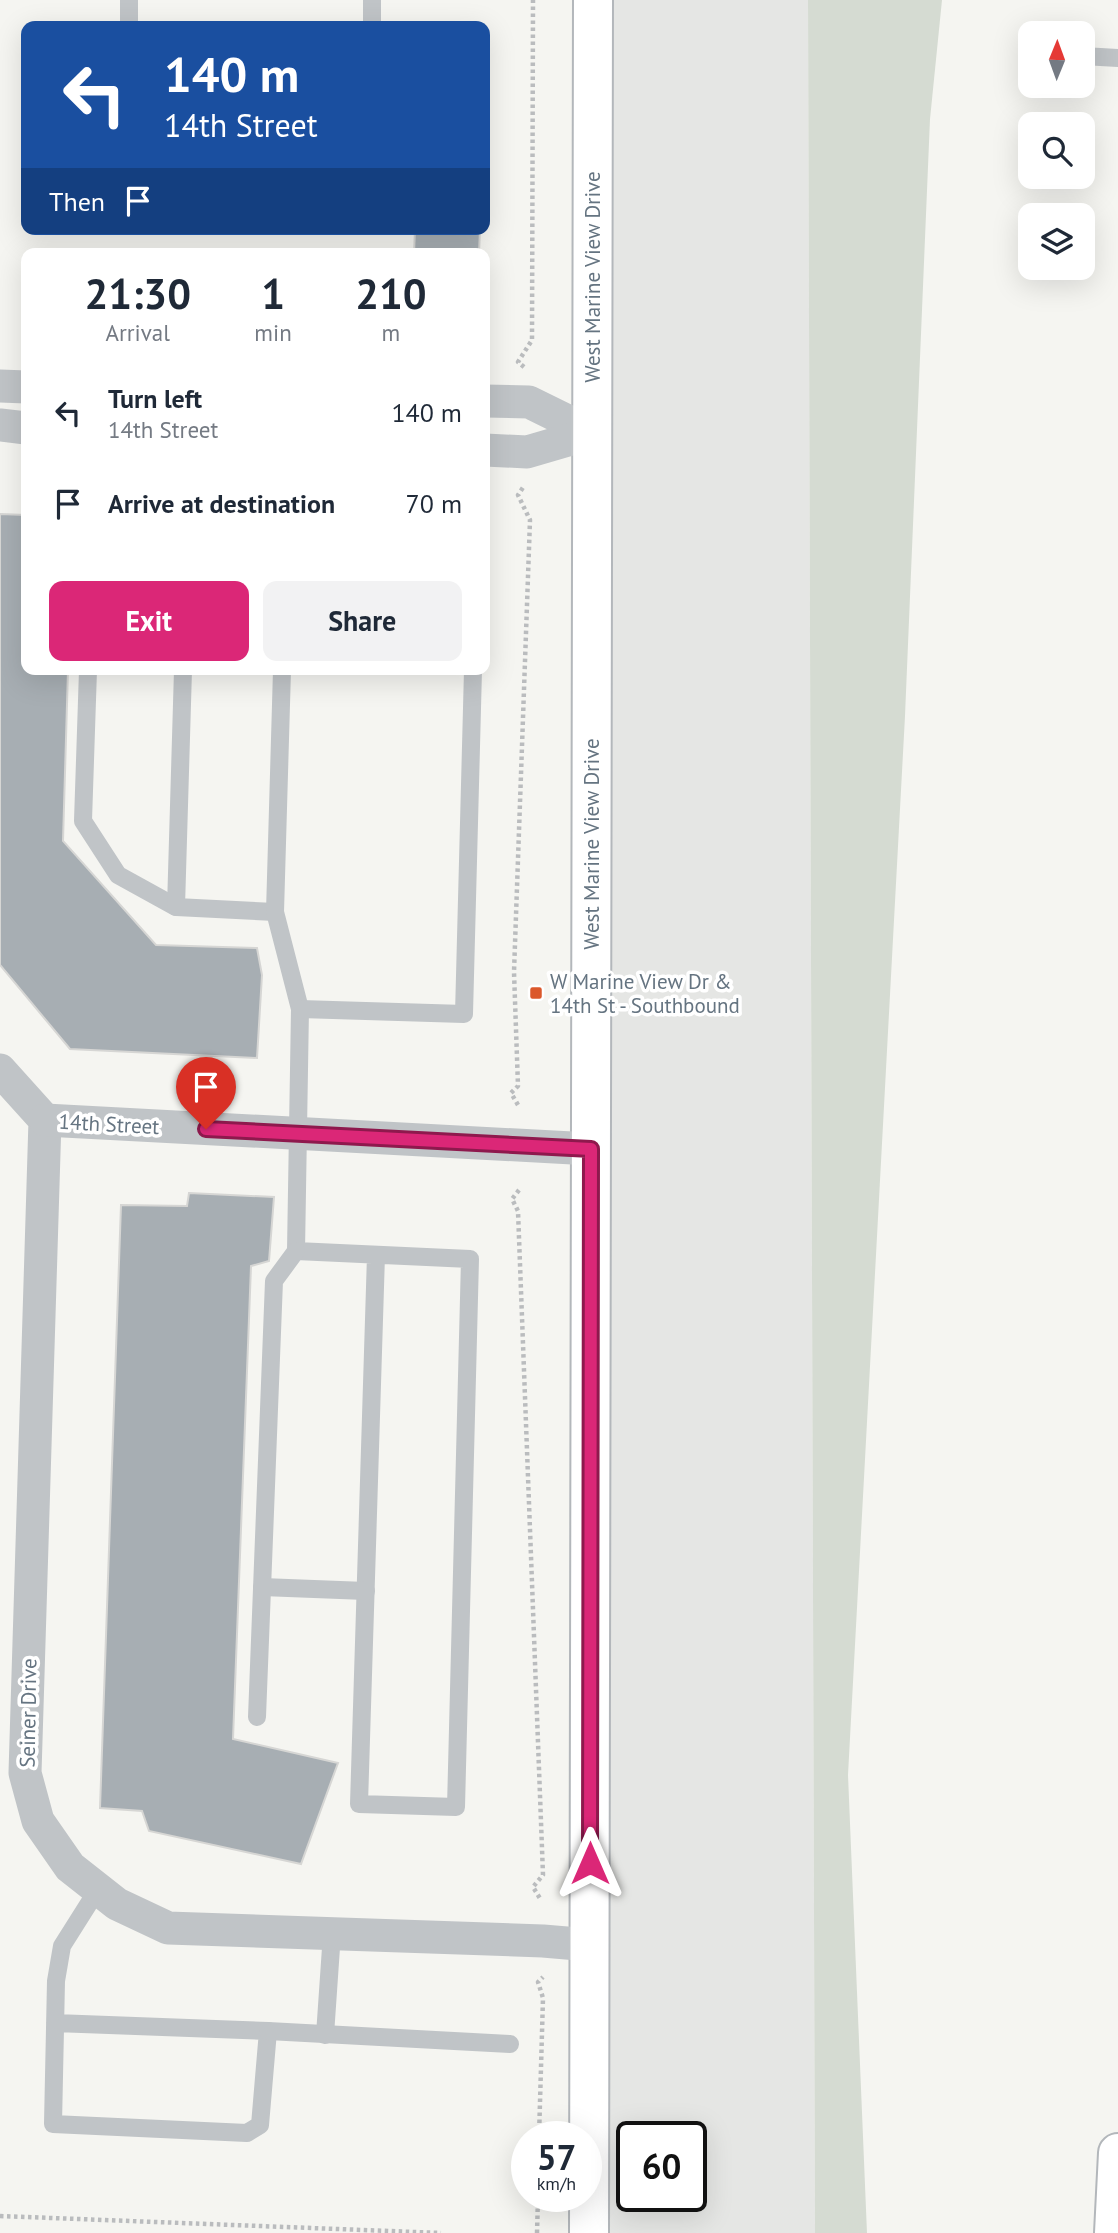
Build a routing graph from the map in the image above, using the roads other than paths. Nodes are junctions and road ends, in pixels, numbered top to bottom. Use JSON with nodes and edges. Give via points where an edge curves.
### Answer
{"nodes":[{"id":1,"x":129,"y":0,"type":"edge"},
{"id":2,"x":372,"y":0,"type":"edge"},
{"id":3,"x":593,"y":0,"type":"edge"},
{"id":4,"x":129,"y":21,"type":"edge"},
{"id":5,"x":372,"y":21,"type":"edge"},
{"id":6,"x":1096,"y":57,"type":"edge"},
{"id":7,"x":1118,"y":58,"type":"edge"},
{"id":8,"x":0,"y":386,"type":"edge"},
{"id":9,"x":21,"y":387,"type":"edge"},
{"id":10,"x":490,"y":401,"type":"edge"},
{"id":11,"x":0,"y":425,"type":"edge"},
{"id":12,"x":21,"y":427,"type":"edge"},
{"id":13,"x":592,"y":433,"type":"junction"},
{"id":14,"x":490,"y":450,"type":"edge"},
{"id":15,"x":88,"y":675,"type":"edge"},
{"id":16,"x":183,"y":675,"type":"edge"},
{"id":17,"x":282,"y":675,"type":"edge"},
{"id":18,"x":473,"y":675,"type":"edge"},
{"id":19,"x":176,"y":907,"type":"junction"},
{"id":20,"x":275,"y":912,"type":"junction"},
{"id":21,"x":300,"y":1009,"type":"junction"},
{"id":22,"x":0,"y":1069,"type":"edge"},
{"id":23,"x":45,"y":1120,"type":"junction"},
{"id":24,"x":297,"y":1134,"type":"junction"},
{"id":25,"x":591,"y":1149,"type":"junction"},
{"id":26,"x":296,"y":1251,"type":"junction"},
{"id":27,"x":376,"y":1255,"type":"junction"},
{"id":28,"x":262,"y":1587,"type":"junction"},
{"id":29,"x":366,"y":1591,"type":"junction"},
{"id":30,"x":257,"y":1717,"type":"dead end"},
{"id":31,"x":97,"y":1889,"type":"junction"},
{"id":32,"x":331,"y":1933,"type":"junction"},
{"id":33,"x":590,"y":1945,"type":"junction"},
{"id":34,"x":55,"y":2023,"type":"junction"},
{"id":35,"x":268,"y":2031,"type":"junction"},
{"id":36,"x":325,"y":2035,"type":"junction"},
{"id":37,"x":510,"y":2044,"type":"dead end"},
{"id":38,"x":1118,"y":2153,"type":"edge"},
{"id":39,"x":589,"y":2233,"type":"edge"},
{"id":40,"x":1114,"y":2233,"type":"edge"}],
"edges":[{"from":1,"to":4,"type":"lane"},
{"from":2,"to":5,"type":"lane"},
{"from":3,"to":13,"type":"main road","name":"West Marine View Drive"},
{"from":6,"to":7,"type":"lane"},
{"from":8,"to":9,"type":"street"},
{"from":10,"to":13,"type":"street","via":[[529,402]]},
{"from":11,"to":12,"type":"street"},
{"from":13,"to":14,"type":"street","via":[[527,452]]},
{"from":13,"to":25,"type":"main road","name":"West Marine View Drive"},
{"from":15,"to":19,"type":"lane","via":[[83,821],[118,875]]},
{"from":16,"to":19,"type":"lane"},
{"from":17,"to":20,"type":"lane"},
{"from":18,"to":21,"type":"lane","via":[[464,1014]]},
{"from":19,"to":20,"type":"lane"},
{"from":20,"to":21,"type":"lane"},
{"from":21,"to":24,"type":"lane"},
{"from":22,"to":23,"type":"street"},
{"from":23,"to":24,"type":"street","name":"14th Street"},
{"from":23,"to":31,"type":"street","name":"Seiner Drive","via":[[25,1773],[38,1821],[70,1867]]},
{"from":24,"to":25,"type":"street","name":"14th Street"},
{"from":24,"to":26,"type":"lane"},
{"from":25,"to":33,"type":"main road","name":"West Marine View Drive"},
{"from":26,"to":27,"type":"lane"},
{"from":26,"to":28,"type":"lane","via":[[274,1281]]},
{"from":27,"to":29,"type":"lane"},
{"from":27,"to":29,"type":"lane","via":[[471,1259],[456,1807],[359,1804]]},
{"from":28,"to":29,"type":"lane"},
{"from":28,"to":30,"type":"lane"},
{"from":31,"to":32,"type":"street","name":"Seiner Drive","via":[[117,1905],[168,1928]]},
{"from":31,"to":34,"type":"lane","via":[[62,1946]]},
{"from":32,"to":33,"type":"street","name":"Seiner Drive"},
{"from":32,"to":36,"type":"lane"},
{"from":33,"to":39,"type":"main road","name":"West Marine View Drive"},
{"from":34,"to":35,"type":"lane"},
{"from":34,"to":35,"type":"lane","via":[[53,2124],[247,2133],[260,2125]]},
{"from":35,"to":36,"type":"lane"},
{"from":36,"to":37,"type":"lane"},
{"from":38,"to":40,"type":"main road"}]}
